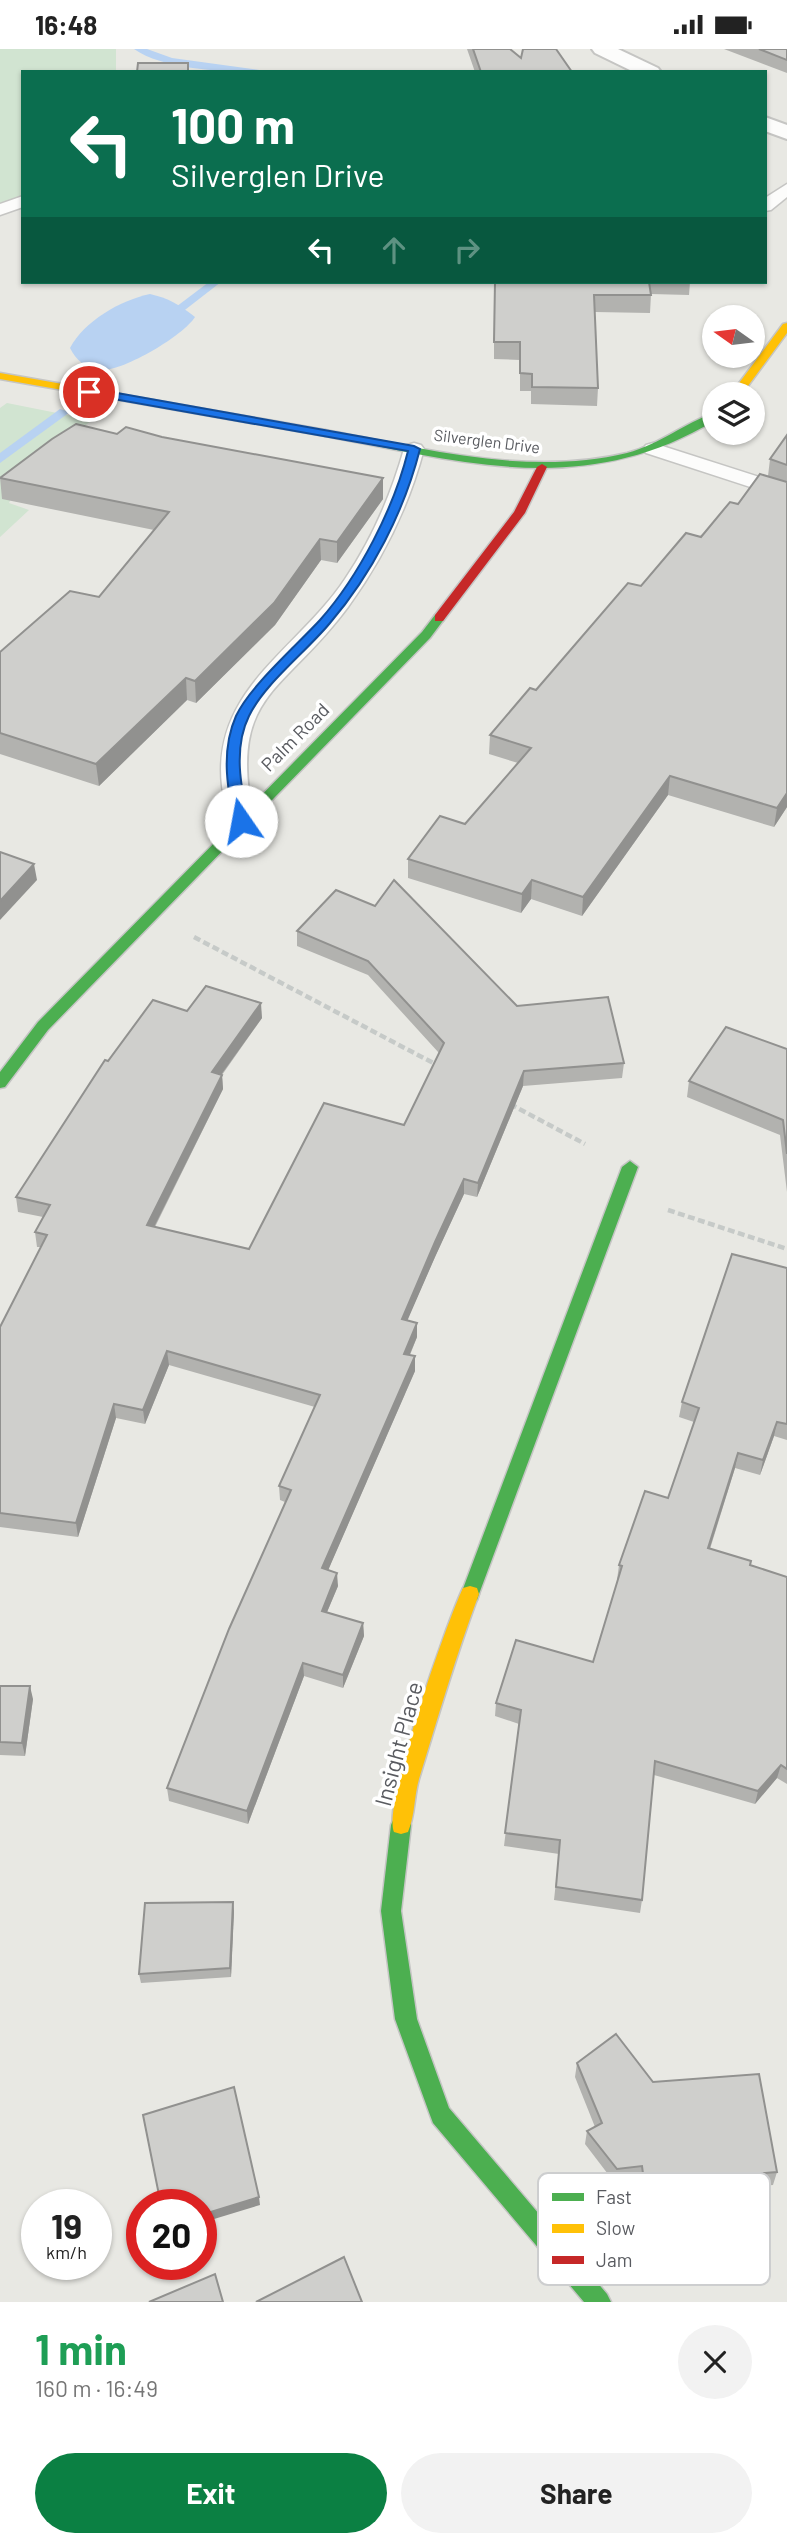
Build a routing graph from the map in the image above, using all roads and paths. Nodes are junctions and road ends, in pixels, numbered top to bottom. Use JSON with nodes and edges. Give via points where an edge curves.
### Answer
{"nodes":[{"id":1,"x":602,"y":49,"type":"edge"},
{"id":2,"x":648,"y":70,"type":"edge"},
{"id":3,"x":767,"y":124,"type":"edge"},
{"id":4,"x":787,"y":133,"type":"edge"},
{"id":5,"x":787,"y":189,"type":"edge"},
{"id":6,"x":21,"y":202,"type":"edge"},
{"id":7,"x":767,"y":205,"type":"edge"},
{"id":8,"x":0,"y":210,"type":"edge"},
{"id":9,"x":787,"y":326,"type":"edge"},
{"id":10,"x":0,"y":376,"type":"edge"},
{"id":11,"x":746,"y":382,"type":"edge"},
{"id":12,"x":702,"y":424,"type":"edge"},
{"id":13,"x":414,"y":449,"type":"junction"},
{"id":14,"x":653,"y":449,"type":"junction"},
{"id":15,"x":542,"y":467,"type":"junction"},
{"id":16,"x":787,"y":493,"type":"edge"},
{"id":17,"x":241,"y":821,"type":"junction"},
{"id":18,"x":153,"y":915,"type":"junction"},
{"id":19,"x":446,"y":1070,"type":"edge"},
{"id":20,"x":0,"y":1083,"type":"edge"},
{"id":21,"x":507,"y":1103,"type":"edge"},
{"id":22,"x":630,"y":1167,"type":"joint"},
{"id":23,"x":618,"y":1193,"type":"junction"},
{"id":24,"x":787,"y":1249,"type":"edge"},
{"id":25,"x":538,"y":2231,"type":"edge"},
{"id":26,"x":584,"y":2285,"type":"edge"},
{"id":27,"x":598,"y":2302,"type":"edge"}],
"edges":[{"from":1,"to":2,"type":"street"},
{"from":3,"to":4,"type":"street"},
{"from":5,"to":7,"type":"lane"},
{"from":6,"to":8,"type":"lane"},
{"from":9,"to":11,"type":"street"},
{"from":10,"to":13,"type":"street","name":"Silverglen Drive"},
{"from":12,"to":14,"type":"street","name":"Silverglen Drive"},
{"from":13,"to":15,"type":"street","name":"Silverglen Drive"},
{"from":13,"to":17,"type":"lane","via":[[405,488],[371,556],[327,619],[243,715],[234,743],[234,787]]},
{"from":14,"to":15,"type":"street","name":"Silverglen Drive","via":[[593,463]]},
{"from":14,"to":16,"type":"lane"},
{"from":15,"to":17,"type":"street","name":"Palm Road","via":[[519,513],[426,635]]},
{"from":17,"to":18,"type":"street","name":"Palm Road"},
{"from":18,"to":19,"type":"path"},
{"from":18,"to":20,"type":"street","name":"Palm Road","via":[[43,1026]]},
{"from":21,"to":22,"type":"path"},
{"from":22,"to":23,"type":"street","name":"Insight Place"},
{"from":23,"to":24,"type":"path"},
{"from":23,"to":25,"type":"street","name":"Insight Place","via":[[449,1649],[404,1797],[391,1911],[406,2019],[441,2115]]},
{"from":26,"to":27,"type":"street","name":"Insight Place"}]}
